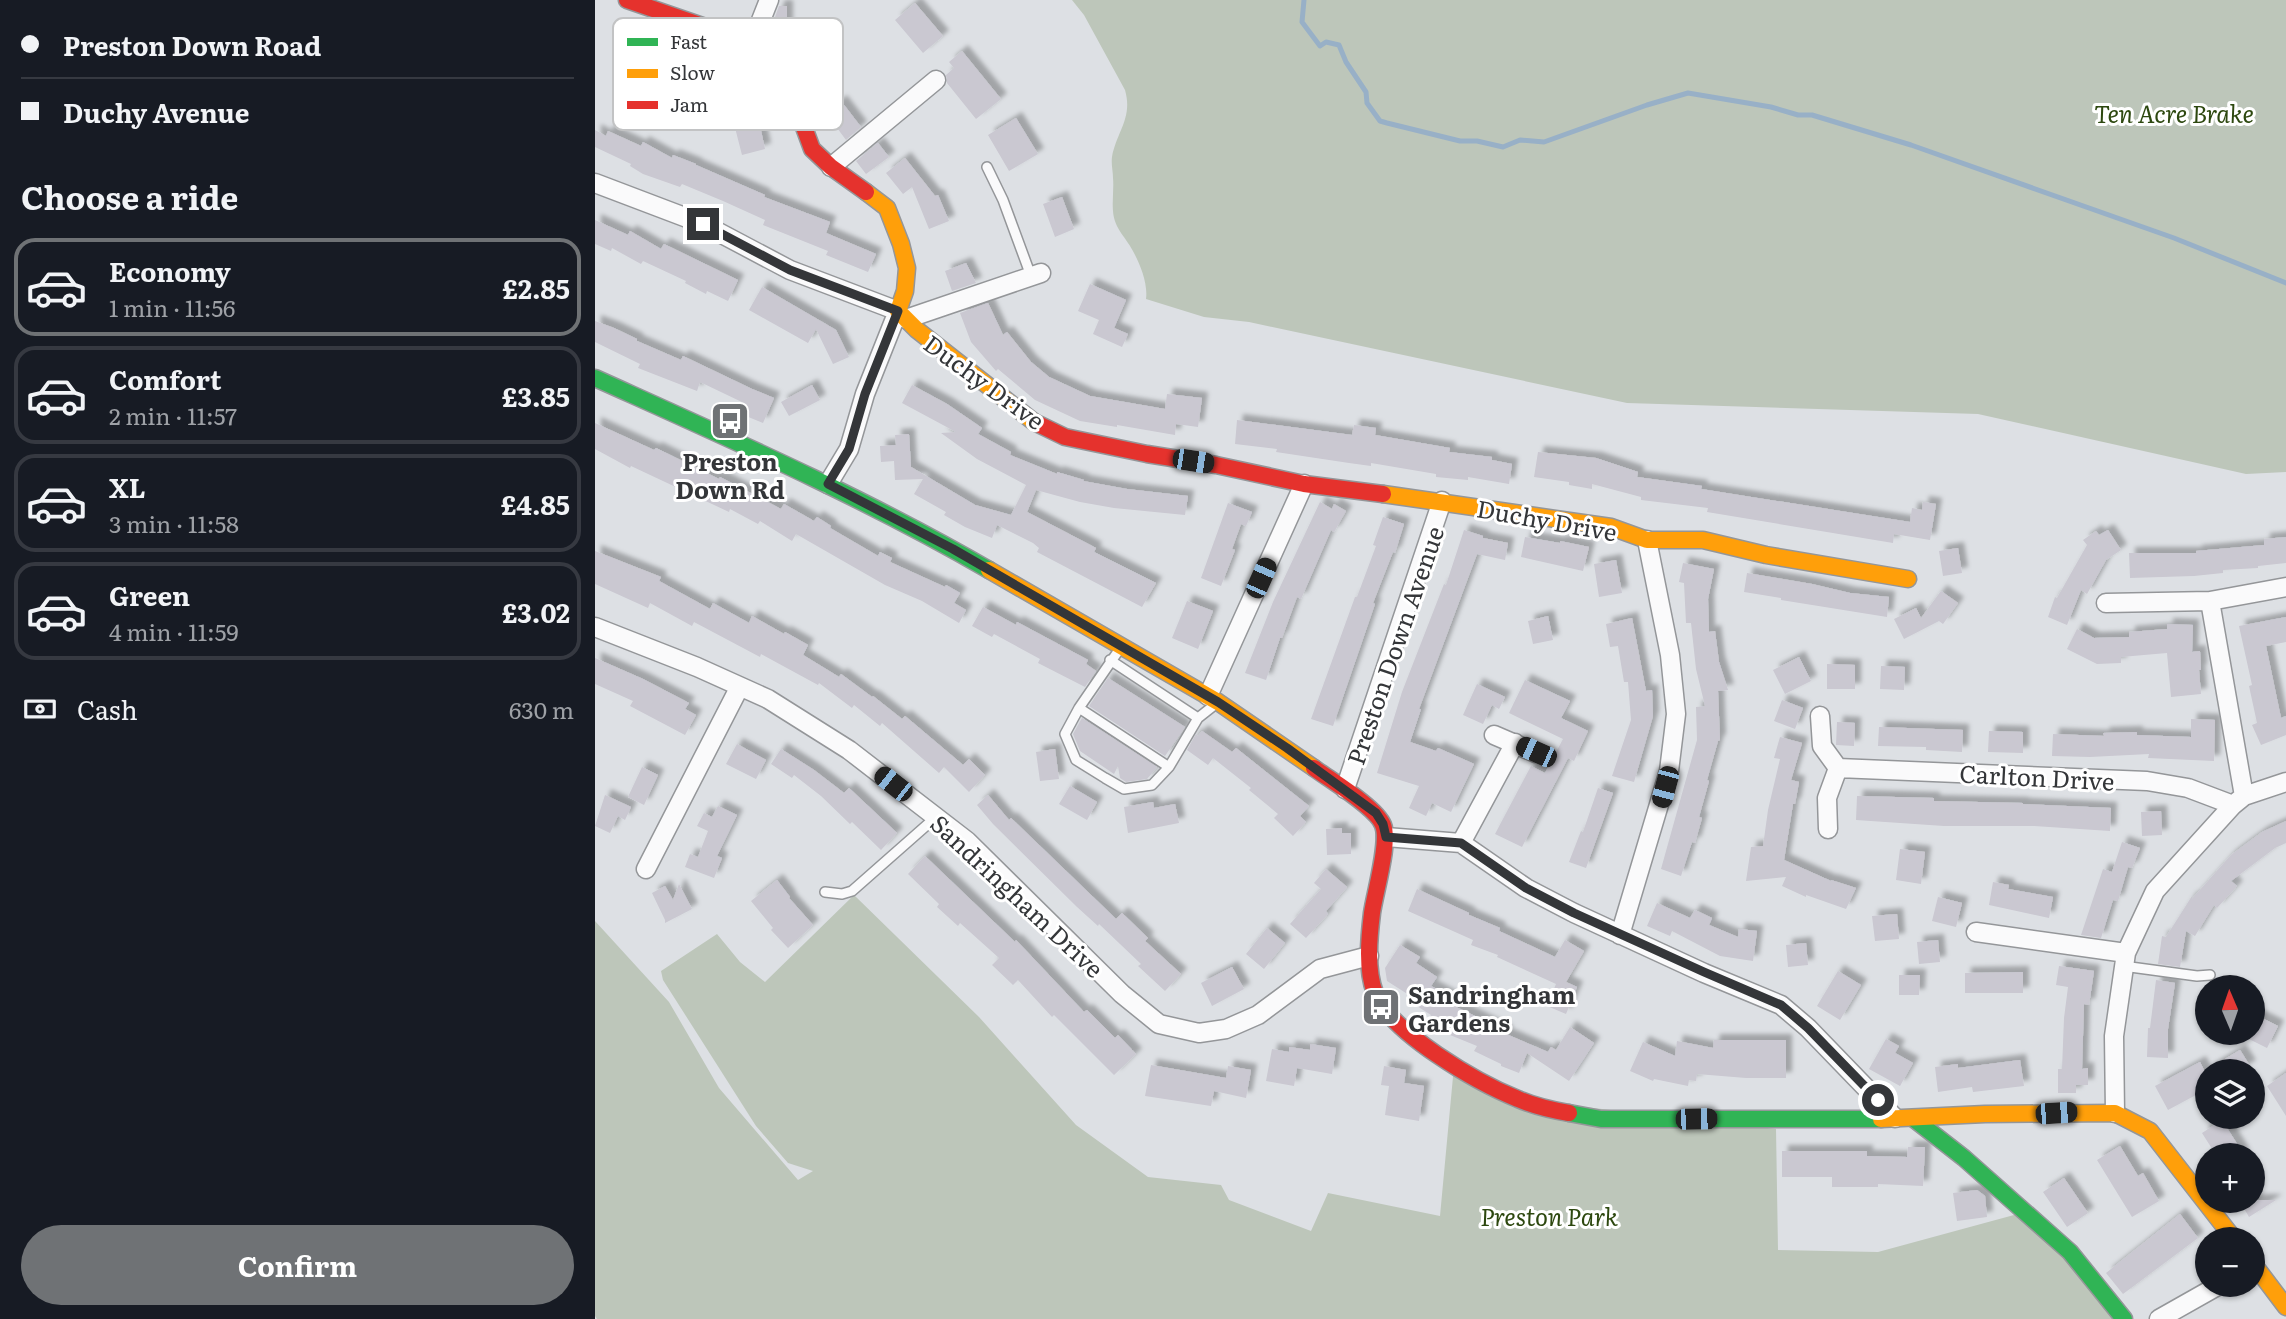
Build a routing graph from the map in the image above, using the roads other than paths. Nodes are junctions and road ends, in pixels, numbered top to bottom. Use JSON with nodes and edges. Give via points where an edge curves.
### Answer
{"nodes":[{"id":1,"x":627,"y":0,"type":"edge"},
{"id":2,"x":769,"y":0,"type":"edge"},
{"id":3,"x":684,"y":18,"type":"edge"},
{"id":4,"x":762,"y":18,"type":"edge"},
{"id":5,"x":936,"y":80,"type":"dead end"},
{"id":6,"x":805,"y":130,"type":"edge"},
{"id":7,"x":831,"y":167,"type":"junction"},
{"id":8,"x":987,"y":167,"type":"dead end"},
{"id":9,"x":595,"y":183,"type":"edge"},
{"id":10,"x":1036,"y":275,"type":"joint"},
{"id":11,"x":902,"y":315,"type":"junction"},
{"id":12,"x":595,"y":378,"type":"edge"},
{"id":13,"x":828,"y":484,"type":"junction"},
{"id":14,"x":1304,"y":484,"type":"junction"},
{"id":15,"x":1442,"y":501,"type":"junction"},
{"id":16,"x":1647,"y":540,"type":"junction"},
{"id":17,"x":1908,"y":579,"type":"dead end"},
{"id":18,"x":2286,"y":587,"type":"edge"},
{"id":19,"x":2210,"y":601,"type":"junction"},
{"id":20,"x":2106,"y":603,"type":"dead end"},
{"id":21,"x":595,"y":627,"type":"edge"},
{"id":22,"x":1122,"y":645,"type":"junction"},
{"id":23,"x":1110,"y":660,"type":"junction"},
{"id":24,"x":739,"y":688,"type":"junction"},
{"id":25,"x":1213,"y":699,"type":"junction"},
{"id":26,"x":1079,"y":708,"type":"junction"},
{"id":27,"x":1820,"y":716,"type":"dead end"},
{"id":28,"x":1198,"y":718,"type":"junction"},
{"id":29,"x":1494,"y":735,"type":"dead end"},
{"id":30,"x":1515,"y":743,"type":"junction"},
{"id":31,"x":1536,"y":752,"type":"dead end"},
{"id":32,"x":1169,"y":767,"type":"junction"},
{"id":33,"x":1837,"y":768,"type":"junction"},
{"id":34,"x":2286,"y":782,"type":"edge"},
{"id":35,"x":1345,"y":789,"type":"junction"},
{"id":36,"x":2239,"y":801,"type":"junction"},
{"id":37,"x":936,"y":817,"type":"junction"},
{"id":38,"x":1828,"y":829,"type":"dead end"},
{"id":39,"x":1386,"y":837,"type":"junction"},
{"id":40,"x":1461,"y":843,"type":"junction"},
{"id":41,"x":646,"y":869,"type":"dead end"},
{"id":42,"x":825,"y":892,"type":"dead end"},
{"id":43,"x":1976,"y":932,"type":"dead end"},
{"id":44,"x":1620,"y":935,"type":"junction"},
{"id":45,"x":1369,"y":956,"type":"junction"},
{"id":46,"x":2124,"y":959,"type":"junction"},
{"id":47,"x":2195,"y":976,"type":"edge"},
{"id":48,"x":2115,"y":1113,"type":"junction"},
{"id":49,"x":1895,"y":1118,"type":"junction"},
{"id":50,"x":1914,"y":1119,"type":"junction"},
{"id":51,"x":2225,"y":1227,"type":"edge"},
{"id":52,"x":2265,"y":1280,"type":"edge"},
{"id":53,"x":2198,"y":1297,"type":"edge"},
{"id":54,"x":2285,"y":1304,"type":"edge"},
{"id":55,"x":2124,"y":1319,"type":"edge"},
{"id":56,"x":2159,"y":1319,"type":"edge"}],
"edges":[{"from":1,"to":3,"type":"street"},
{"from":2,"to":4,"type":"street"},
{"from":5,"to":7,"type":"street"},
{"from":6,"to":7,"type":"street","via":[[812,149]]},
{"from":7,"to":11,"type":"street","via":[[887,208],[907,268]]},
{"from":8,"to":10,"type":"lane"},
{"from":9,"to":11,"type":"street","via":[[703,224],[790,270]]},
{"from":10,"to":11,"type":"street"},
{"from":11,"to":13,"type":"street","via":[[865,394],[849,449]]},
{"from":11,"to":14,"type":"street","name":"Duchy Drive","via":[[1032,421],[1065,437]]},
{"from":12,"to":13,"type":"street"},
{"from":13,"to":22,"type":"street"},
{"from":14,"to":15,"type":"street","name":"Duchy Drive"},
{"from":14,"to":25,"type":"street"},
{"from":15,"to":16,"type":"street","name":"Duchy Drive","via":[[1611,527]]},
{"from":15,"to":35,"type":"street","name":"Preston Down Avenue"},
{"from":16,"to":17,"type":"street","name":"Duchy Drive","via":[[1703,540]]},
{"from":16,"to":44,"type":"street","name":"Duchy Drive","via":[[1670,655],[1676,714],[1669,771]]},
{"from":18,"to":19,"type":"street"},
{"from":19,"to":20,"type":"street"},
{"from":19,"to":36,"type":"street"},
{"from":21,"to":24,"type":"street","name":"Sandringham Drive"},
{"from":22,"to":23,"type":"lane"},
{"from":22,"to":25,"type":"street"},
{"from":23,"to":26,"type":"lane"},
{"from":23,"to":28,"type":"lane"},
{"from":24,"to":37,"type":"street","name":"Sandringham Drive","via":[[768,699],[849,750]]},
{"from":24,"to":41,"type":"street"},
{"from":25,"to":28,"type":"lane"},
{"from":25,"to":35,"type":"street"},
{"from":26,"to":32,"type":"lane"},
{"from":26,"to":32,"type":"lane","via":[[1065,734],[1076,760],[1124,789],[1152,785]]},
{"from":27,"to":33,"type":"street","via":[[1822,746]]},
{"from":28,"to":32,"type":"lane"},
{"from":29,"to":30,"type":"street"},
{"from":30,"to":31,"type":"street"},
{"from":30,"to":40,"type":"street"},
{"from":33,"to":36,"type":"street","name":"Carlton Drive","via":[[2147,781]]},
{"from":33,"to":38,"type":"street","via":[[1827,798]]},
{"from":34,"to":36,"type":"street"},
{"from":35,"to":39,"type":"street","via":[[1376,813]]},
{"from":36,"to":46,"type":"street","via":[[2155,891]]},
{"from":37,"to":42,"type":"lane","via":[[852,891]]},
{"from":37,"to":45,"type":"street","name":"Sandringham Drive","via":[[967,841],[1122,994],[1159,1024],[1199,1033],[1226,1029],[1258,1015],[1320,969]]},
{"from":39,"to":40,"type":"street"},
{"from":39,"to":45,"type":"street"},
{"from":40,"to":44,"type":"street","via":[[1526,888]]},
{"from":43,"to":46,"type":"street"},
{"from":44,"to":49,"type":"street","via":[[1781,1005]]},
{"from":45,"to":49,"type":"street","via":[[1381,1007],[1425,1047],[1517,1099],[1557,1112],[1601,1119]]},
{"from":46,"to":47,"type":"lane"},
{"from":46,"to":48,"type":"street","via":[[2114,1036]]},
{"from":48,"to":50,"type":"street"},
{"from":48,"to":51,"type":"street","via":[[2150,1131]]},
{"from":49,"to":50,"type":"street"},
{"from":50,"to":55,"type":"street","via":[[2070,1252]]},
{"from":52,"to":54,"type":"street"},
{"from":53,"to":56,"type":"street"}]}
